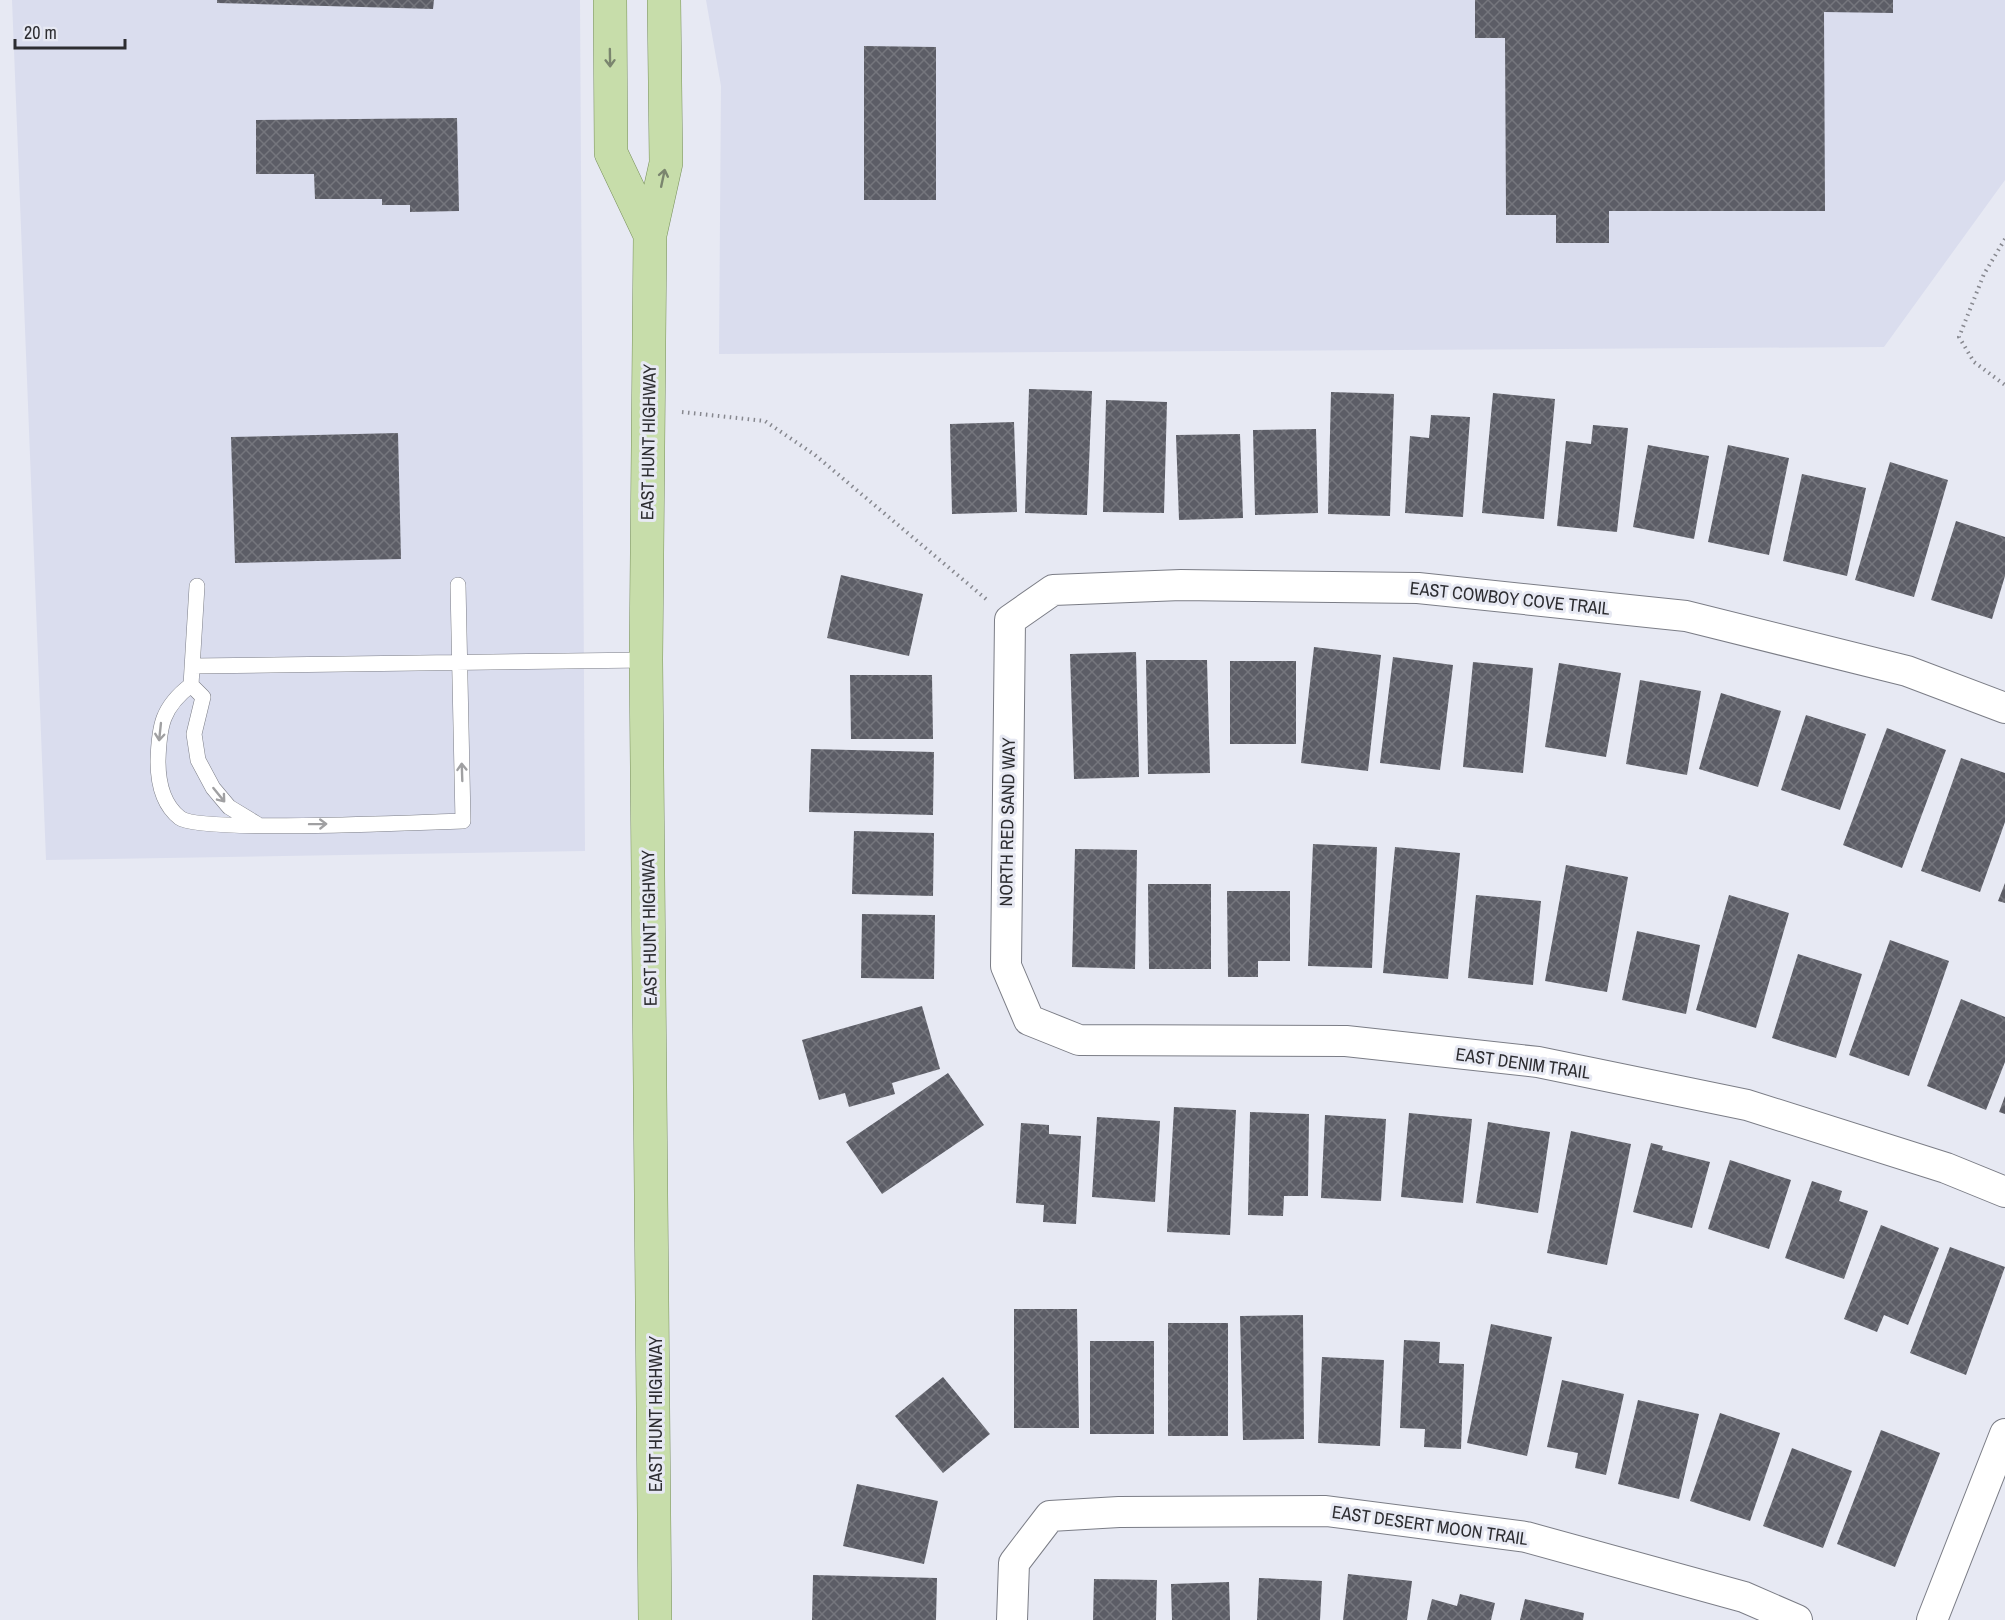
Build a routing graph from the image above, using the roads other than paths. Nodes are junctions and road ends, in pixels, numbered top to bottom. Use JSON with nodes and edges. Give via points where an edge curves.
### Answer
{"nodes":[{"id":1,"x":609,"y":0,"type":"edge"},
{"id":2,"x":664,"y":0,"type":"edge"},
{"id":3,"x":650,"y":236,"type":"junction"},
{"id":4,"x":458,"y":585,"type":"dead end"},
{"id":5,"x":197,"y":586,"type":"dead end"},
{"id":6,"x":1010,"y":620,"type":"joint"},
{"id":7,"x":646,"y":660,"type":"junction"},
{"id":8,"x":459,"y":663,"type":"junction"},
{"id":9,"x":193,"y":666,"type":"junction"},
{"id":10,"x":191,"y":686,"type":"junction"},
{"id":11,"x":2005,"y":708,"type":"edge"},
{"id":12,"x":259,"y":825,"type":"junction"},
{"id":13,"x":1029,"y":1020,"type":"joint"},
{"id":14,"x":2005,"y":1192,"type":"edge"},
{"id":15,"x":2005,"y":1434,"type":"edge"},
{"id":16,"x":656,"y":1620,"type":"edge"},
{"id":17,"x":1012,"y":1620,"type":"edge"},
{"id":18,"x":1797,"y":1620,"type":"edge"},
{"id":19,"x":1932,"y":1620,"type":"edge"}],
"edges":[{"from":1,"to":3,"type":"main road","name":"EAST HUNT HIGHWAY","one_way":true,"via":[[611,153]]},
{"from":3,"to":2,"type":"main road","name":"EAST HUNT HIGHWAY","one_way":true,"via":[[666,163]]},
{"from":3,"to":7,"type":"main road","name":"EAST HUNT HIGHWAY"},
{"from":4,"to":8,"type":"lane"},
{"from":5,"to":9,"type":"lane"},
{"from":6,"to":11,"type":"street","name":"EAST COWBOY COVE TRAIL","via":[[1053,590],[1180,585],[1418,588],[1686,616],[1907,670]]},
{"from":6,"to":13,"type":"street","name":"NORTH RED SAND WAY","via":[[1006,966]]},
{"from":7,"to":8,"type":"lane"},
{"from":7,"to":16,"type":"main road","name":"EAST HUNT HIGHWAY"},
{"from":8,"to":9,"type":"lane"},
{"from":12,"to":8,"type":"lane","one_way":true,"via":[[463,821]]},
{"from":9,"to":10,"type":"lane"},
{"from":10,"to":12,"type":"lane","one_way":true,"via":[[203,697],[194,734],[198,760],[229,807]]},
{"from":10,"to":12,"type":"lane","one_way":true,"via":[[174,698],[161,723],[158,776],[164,800],[182,819]]},
{"from":13,"to":14,"type":"street","name":"EAST DENIM TRAIL","via":[[1079,1040],[1346,1041],[1538,1062],[1747,1105],[1946,1168]]},
{"from":15,"to":19,"type":"street"},
{"from":17,"to":18,"type":"street","name":"EAST DESERT MOON TRAIL","via":[[1014,1563],[1050,1516],[1326,1511],[1514,1535],[1744,1598]]}]}
